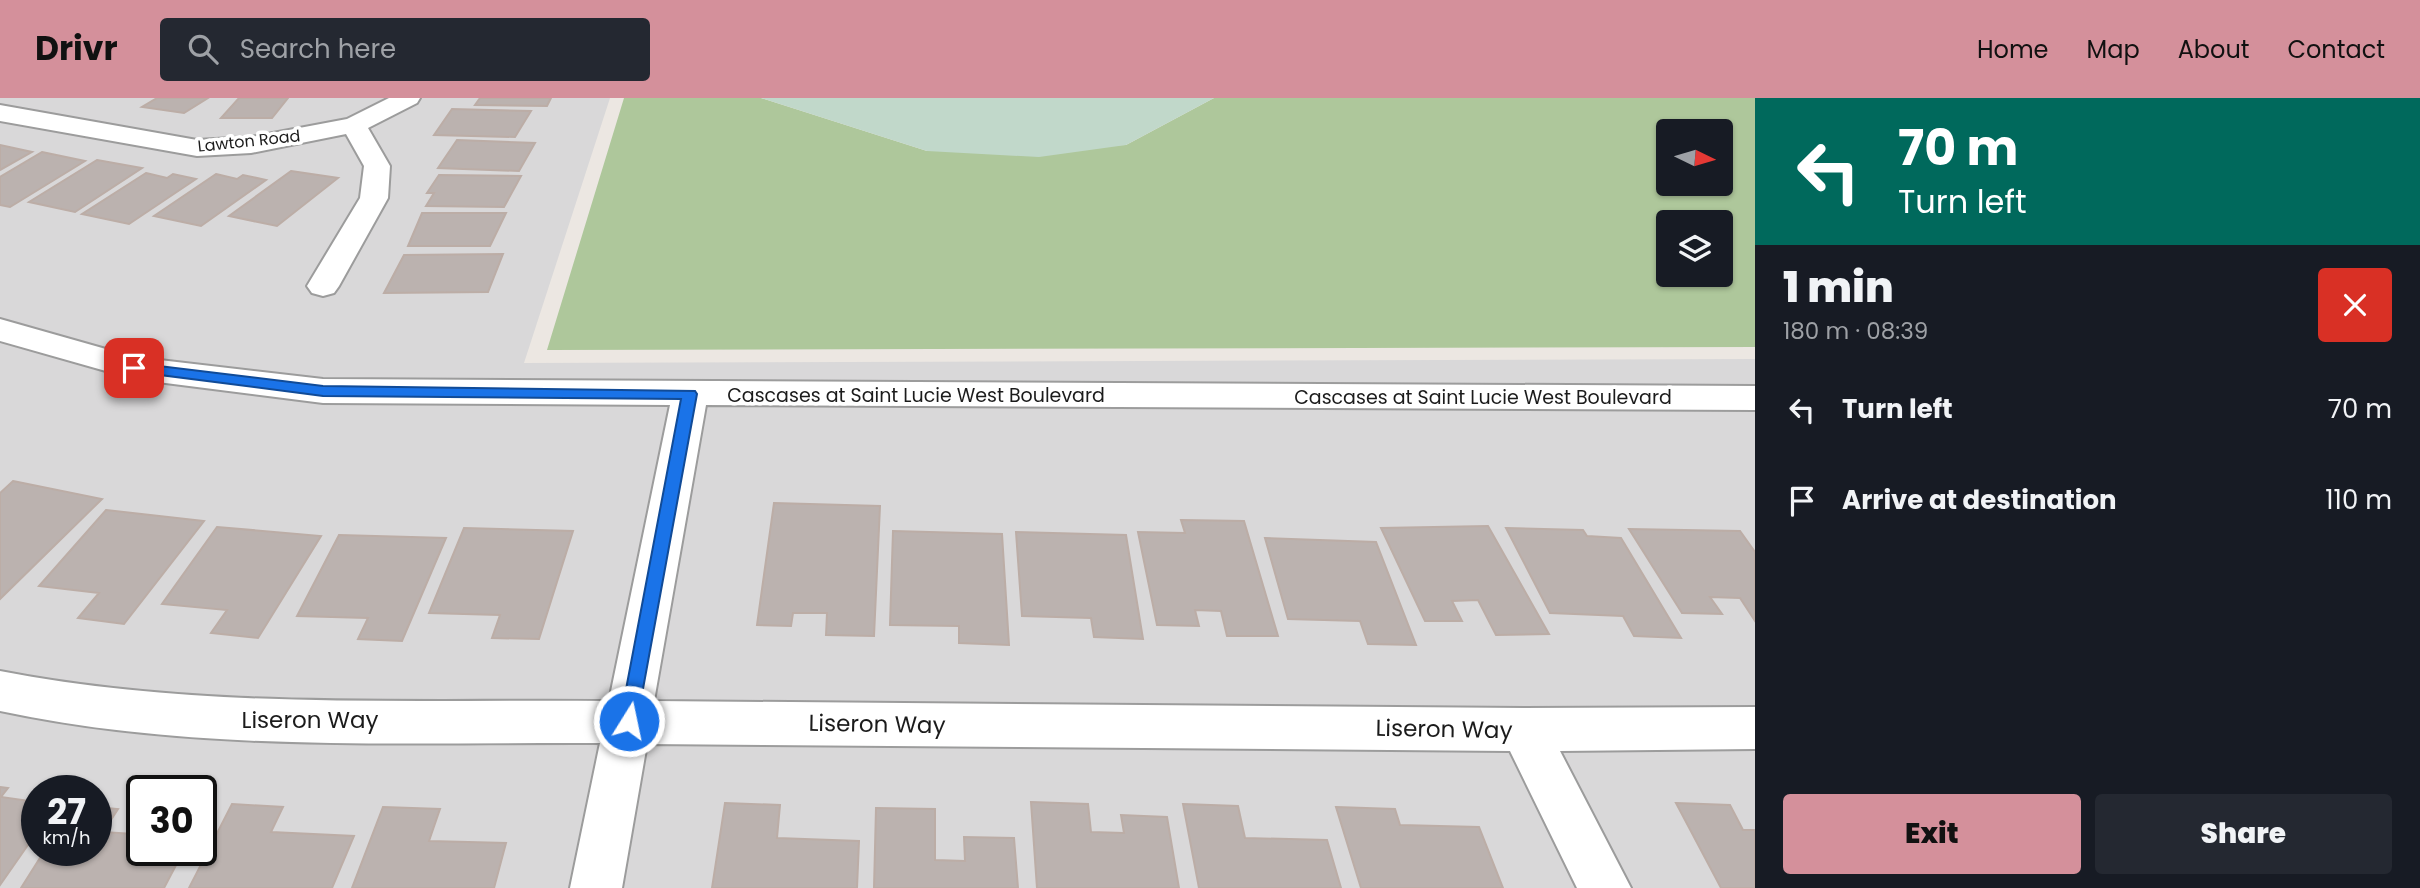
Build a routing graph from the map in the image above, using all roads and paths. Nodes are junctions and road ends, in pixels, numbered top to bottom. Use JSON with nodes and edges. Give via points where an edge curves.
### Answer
{"nodes":[{"id":1,"x":408,"y":98,"type":"edge"},
{"id":2,"x":0,"y":113,"type":"edge"},
{"id":3,"x":354,"y":125,"type":"junction"},
{"id":4,"x":323,"y":286,"type":"dead end"},
{"id":5,"x":0,"y":330,"type":"edge"},
{"id":6,"x":690,"y":394,"type":"junction"},
{"id":7,"x":1755,"y":398,"type":"edge"},
{"id":8,"x":0,"y":691,"type":"edge"},
{"id":9,"x":629,"y":721,"type":"junction"},
{"id":10,"x":1755,"y":728,"type":"edge"},
{"id":11,"x":1524,"y":730,"type":"junction"},
{"id":12,"x":596,"y":888,"type":"edge"},
{"id":13,"x":1605,"y":888,"type":"edge"}],
"edges":[{"from":1,"to":3,"type":"street","name":"Lawton Road"},
{"from":2,"to":3,"type":"street","name":"Lawton Road","via":[[197,148],[251,145]]},
{"from":3,"to":4,"type":"street","via":[[377,166],[374,198]]},
{"from":5,"to":6,"type":"street","name":"Cascases at Saint Lucie West Boulevard","via":[[134,368],[323,391]]},
{"from":6,"to":7,"type":"street","name":"Cascases at Saint Lucie West Boulevard"},
{"from":6,"to":9,"type":"street"},
{"from":8,"to":9,"type":"street","name":"Liseron Way","via":[[223,719]]},
{"from":9,"to":11,"type":"street","name":"Liseron Way"},
{"from":9,"to":12,"type":"street"},
{"from":10,"to":11,"type":"street","name":"Liseron Way"},
{"from":11,"to":13,"type":"street"}]}
